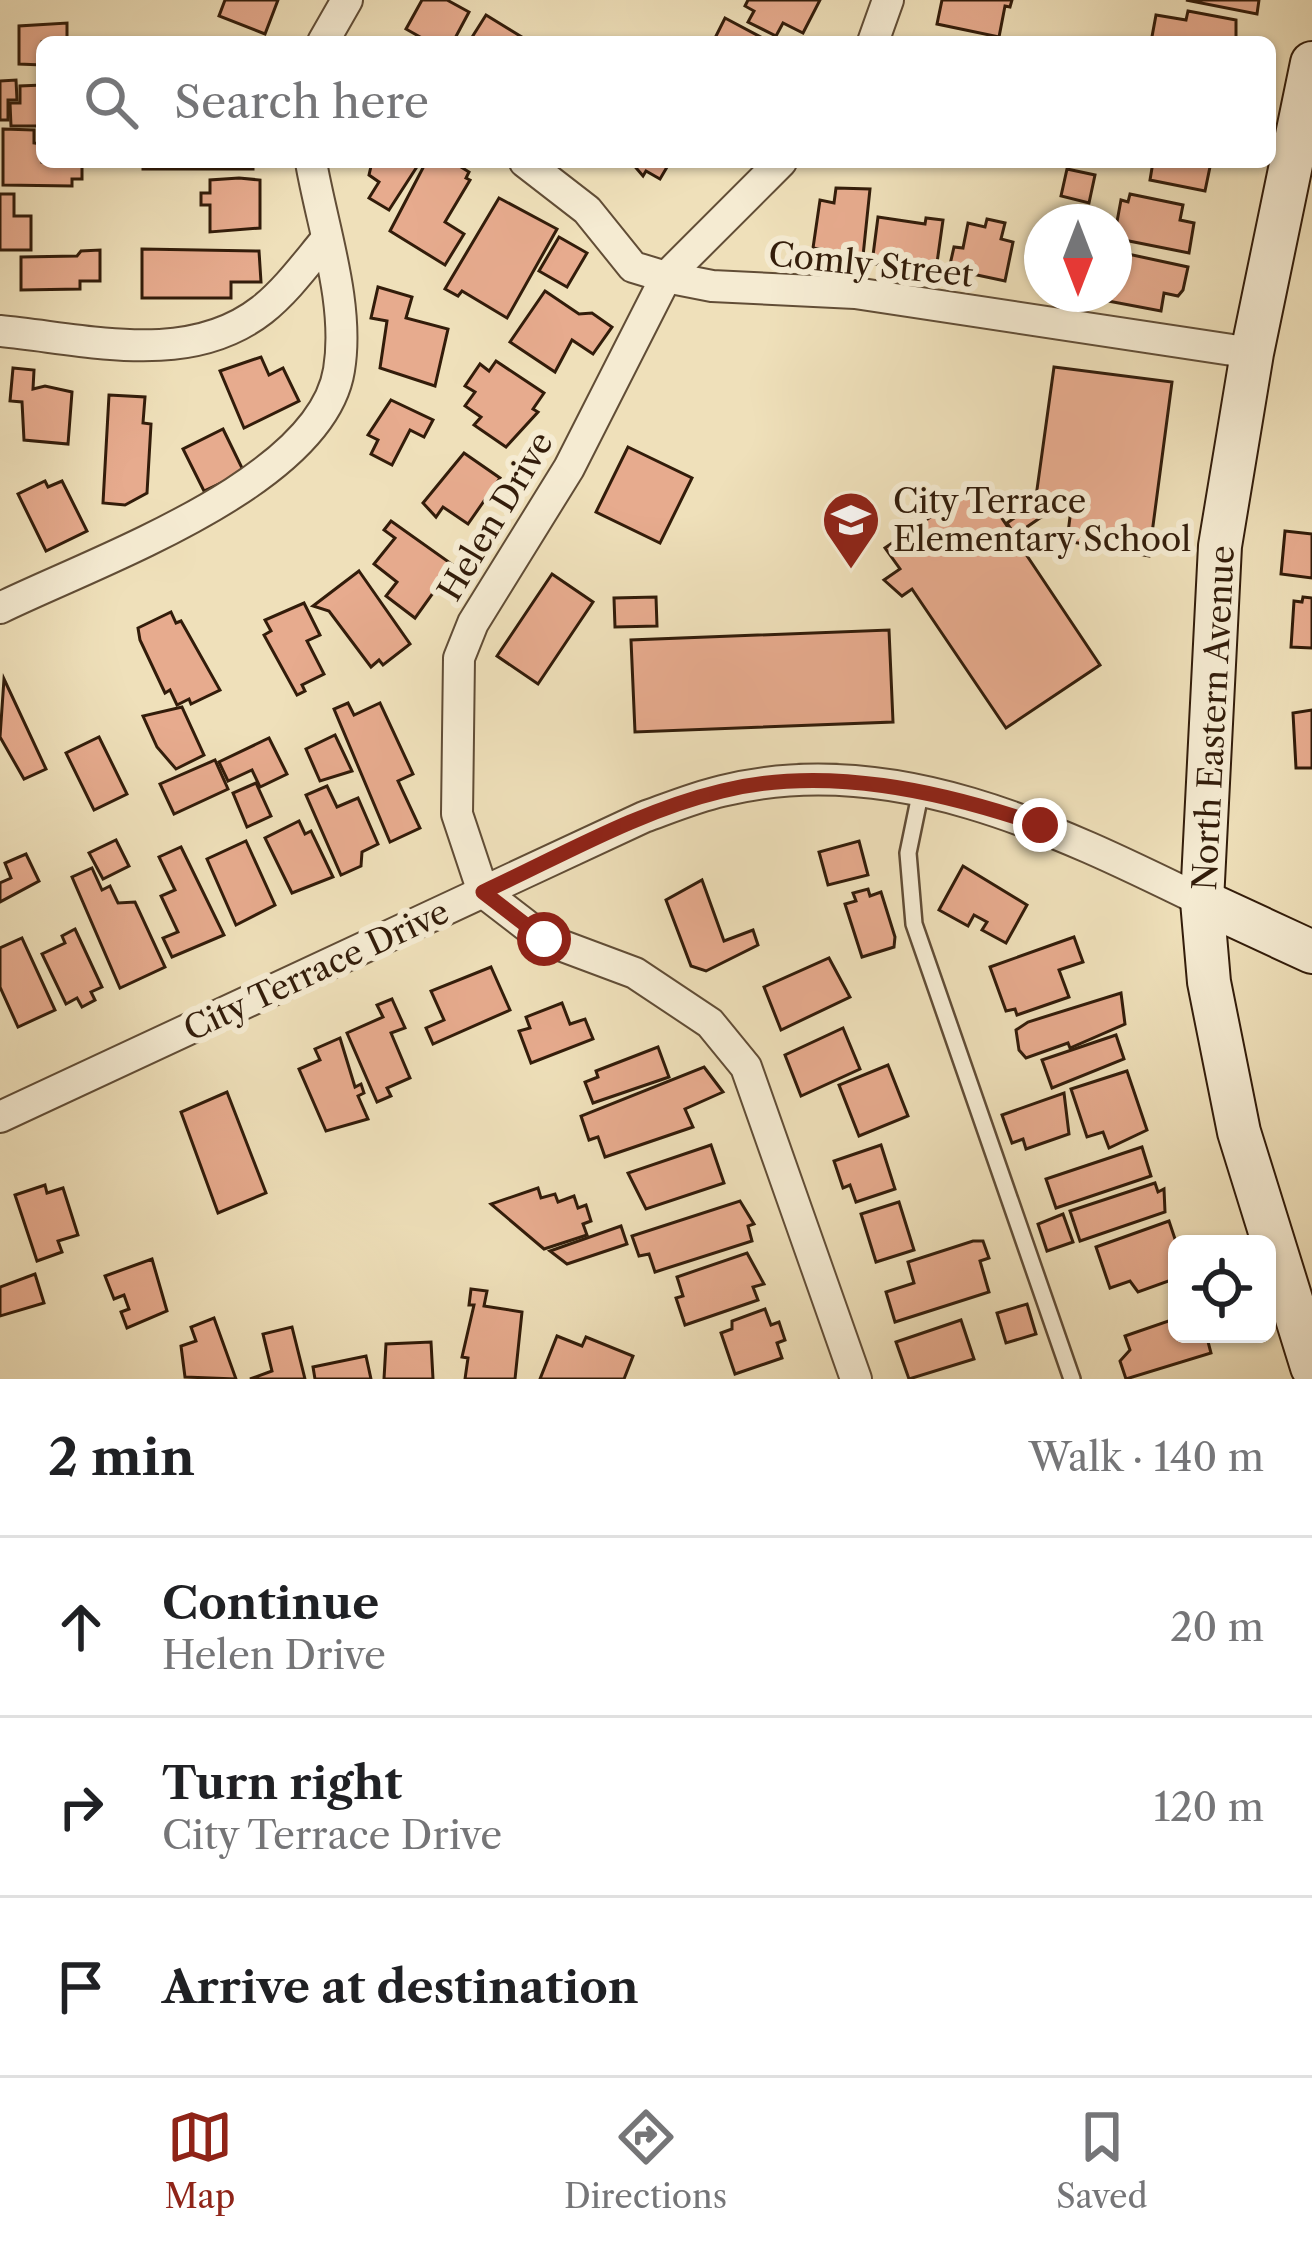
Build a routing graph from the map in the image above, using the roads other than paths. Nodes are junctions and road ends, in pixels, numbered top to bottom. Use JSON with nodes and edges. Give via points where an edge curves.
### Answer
{"nodes":[{"id":1,"x":347,"y":0,"type":"edge"},
{"id":2,"x":888,"y":0,"type":"edge"},
{"id":3,"x":331,"y":36,"type":"edge"},
{"id":4,"x":875,"y":36,"type":"edge"},
{"id":5,"x":1312,"y":63,"type":"edge"},
{"id":6,"x":1306,"y":123,"type":"edge"},
{"id":7,"x":312,"y":168,"type":"edge"},
{"id":8,"x":533,"y":168,"type":"edge"},
{"id":9,"x":775,"y":168,"type":"edge"},
{"id":10,"x":325,"y":241,"type":"junction"},
{"id":11,"x":666,"y":278,"type":"junction"},
{"id":12,"x":0,"y":331,"type":"edge"},
{"id":13,"x":1252,"y":353,"type":"junction"},
{"id":14,"x":0,"y":608,"type":"edge"},
{"id":15,"x":920,"y":790,"type":"junction"},
{"id":16,"x":483,"y":892,"type":"junction"},
{"id":17,"x":1202,"y":901,"type":"junction"},
{"id":18,"x":1312,"y":952,"type":"edge"},
{"id":19,"x":0,"y":1117,"type":"edge"},
{"id":20,"x":1312,"y":1366,"type":"edge"},
{"id":21,"x":856,"y":1379,"type":"edge"},
{"id":22,"x":1072,"y":1379,"type":"edge"}],
"edges":[{"from":1,"to":3,"type":"street"},
{"from":2,"to":4,"type":"street"},
{"from":5,"to":6,"type":"main road","name":"North Eastern Avenue"},
{"from":6,"to":13,"type":"main road","name":"North Eastern Avenue"},
{"from":7,"to":10,"type":"street"},
{"from":8,"to":11,"type":"street","name":"Comly Street","via":[[586,210],[633,267]]},
{"from":9,"to":11,"type":"street","name":"Helen Drive"},
{"from":10,"to":12,"type":"street","via":[[260,311],[197,342]]},
{"from":10,"to":14,"type":"street","via":[[339,372],[309,437],[244,489]]},
{"from":11,"to":13,"type":"street","name":"Comly Street","via":[[855,293]]},
{"from":11,"to":16,"type":"street","name":"Helen Drive","via":[[459,658],[457,814]]},
{"from":13,"to":17,"type":"main road","name":"North Eastern Avenue","via":[[1220,546]]},
{"from":15,"to":16,"type":"street","name":"City Terrace Drive","via":[[789,782],[724,790],[644,817]]},
{"from":15,"to":17,"type":"street","name":"City Terrace Drive","via":[[1040,825]]},
{"from":15,"to":22,"type":"lane","via":[[908,854],[914,924]]},
{"from":16,"to":19,"type":"street","name":"City Terrace Drive"},
{"from":16,"to":21,"type":"street","via":[[544,939],[635,973],[710,1022],[746,1067]]},
{"from":17,"to":18,"type":"main road","name":"City Terrace Drive"},
{"from":17,"to":20,"type":"main road","name":"North Eastern Avenue","via":[[1239,1132]]}]}
